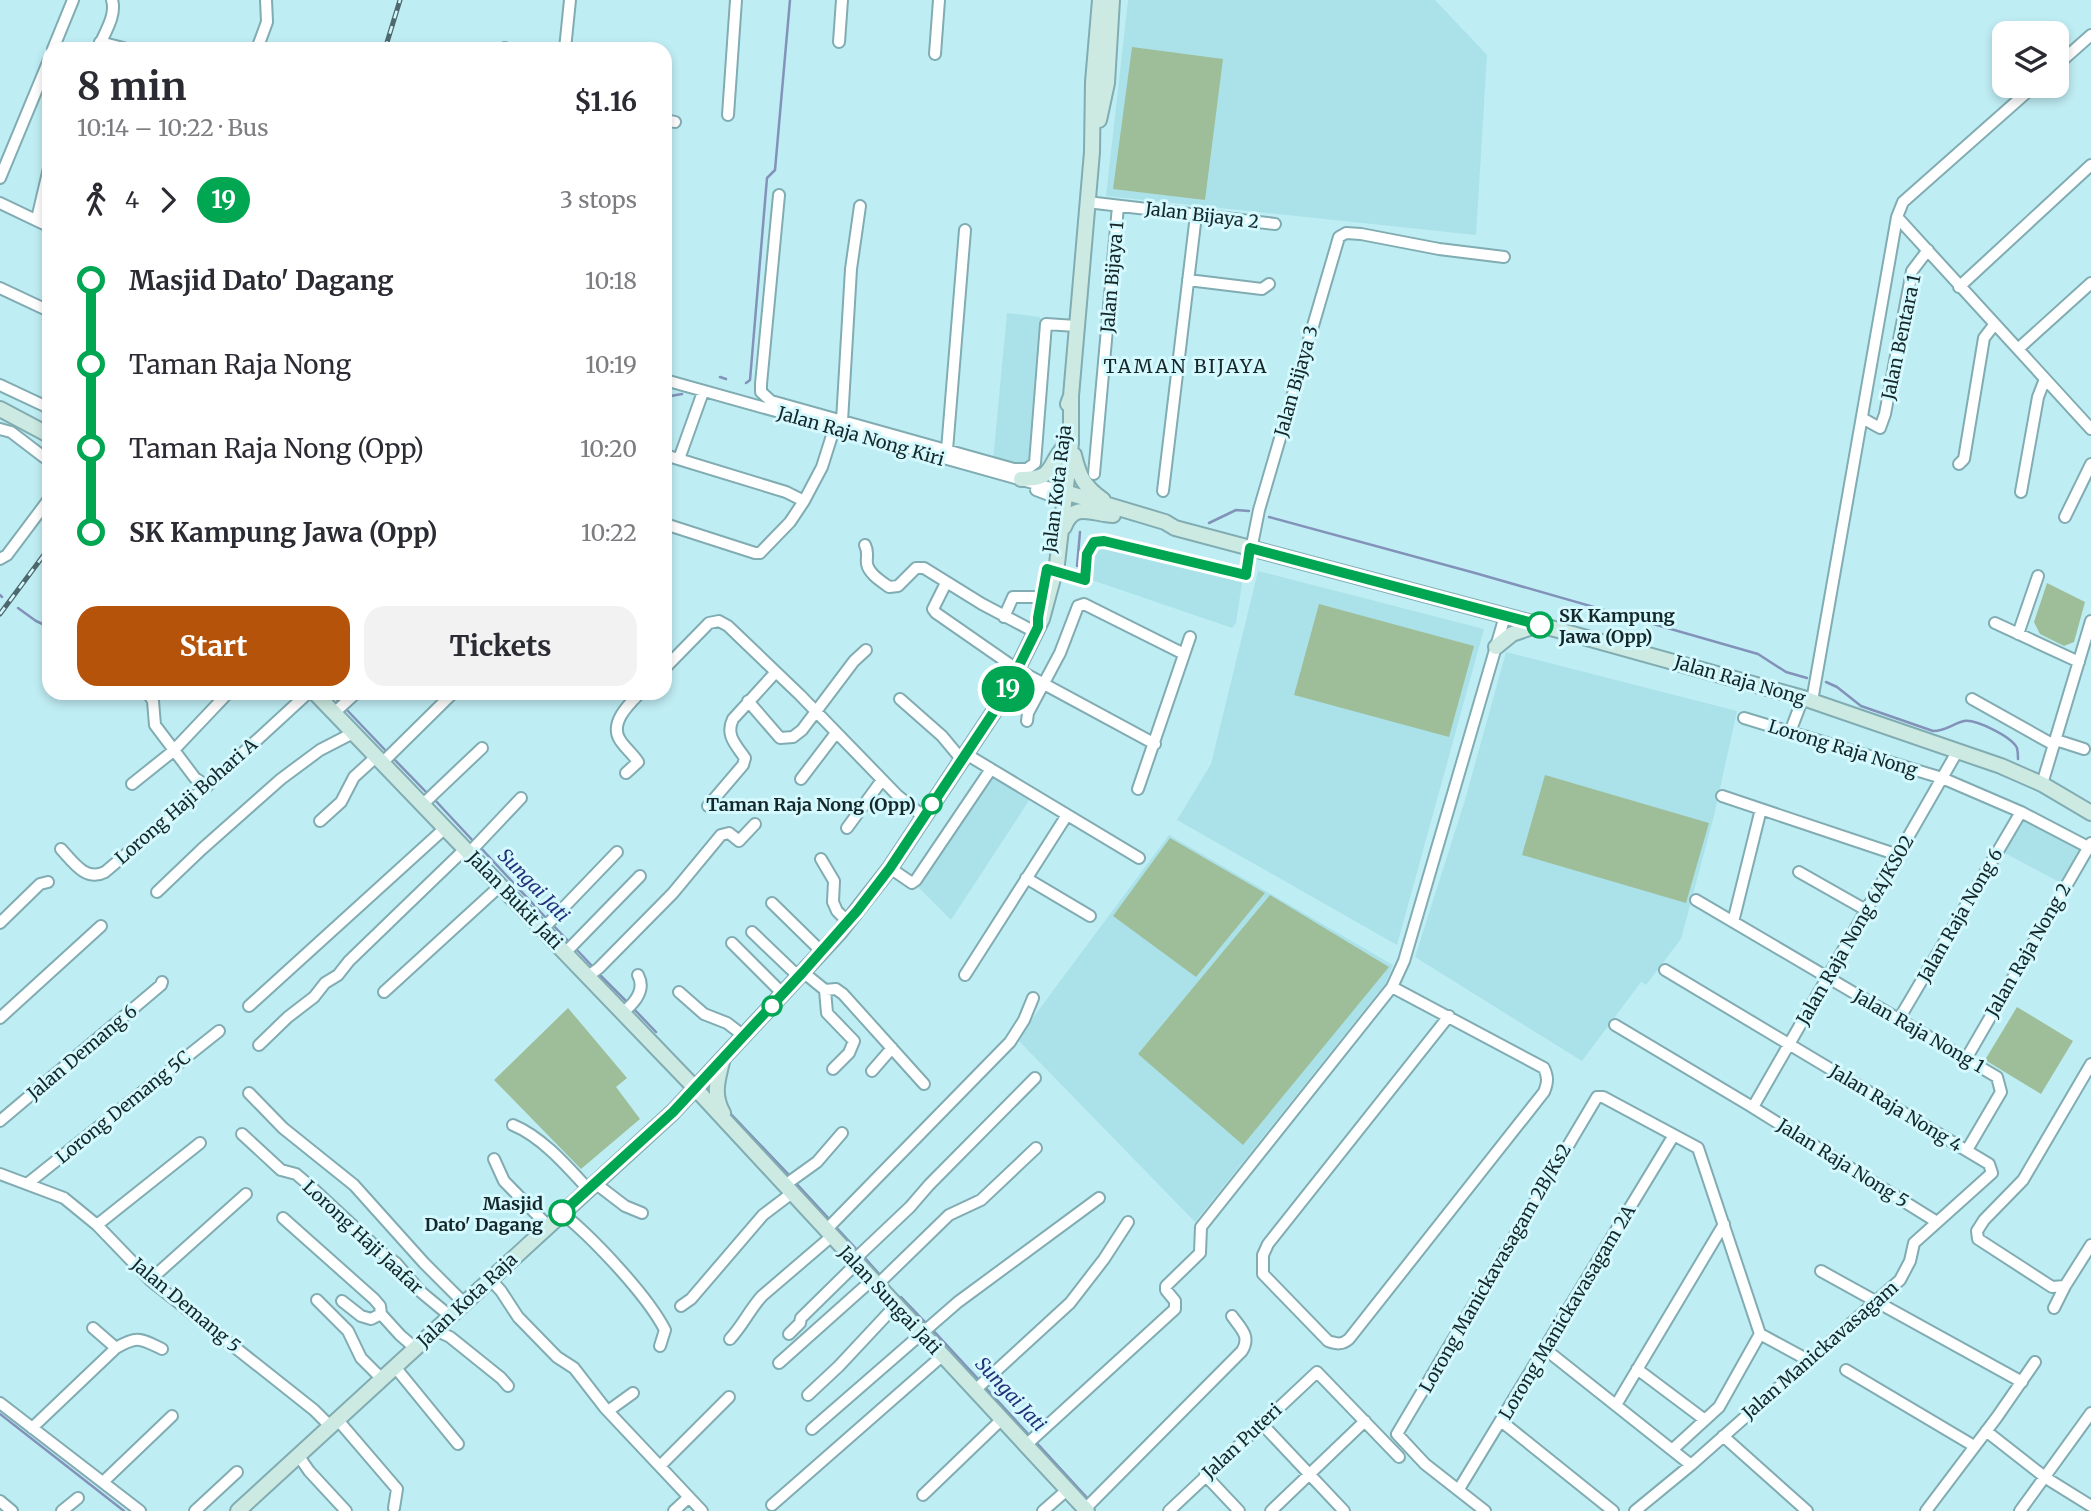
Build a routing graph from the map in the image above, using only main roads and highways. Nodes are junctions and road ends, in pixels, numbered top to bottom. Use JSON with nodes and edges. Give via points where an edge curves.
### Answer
{"nodes":[{"id":1,"x":1100,"y":0,"type":"edge"},
{"id":2,"x":1112,"y":0,"type":"edge"},
{"id":3,"x":1092,"y":152,"type":"junction"},
{"id":4,"x":0,"y":409,"type":"edge"},
{"id":5,"x":42,"y":431,"type":"edge"},
{"id":6,"x":1068,"y":445,"type":"junction"},
{"id":7,"x":1021,"y":479,"type":"road end"},
{"id":8,"x":1061,"y":495,"type":"junction"},
{"id":9,"x":1114,"y":511,"type":"junction"},
{"id":10,"x":1060,"y":537,"type":"junction"},
{"id":11,"x":1051,"y":570,"type":"junction"},
{"id":12,"x":1540,"y":625,"type":"junction"},
{"id":13,"x":1037,"y":629,"type":"junction"},
{"id":14,"x":1496,"y":647,"type":"road end"},
{"id":15,"x":345,"y":703,"type":"edge"},
{"id":16,"x":2091,"y":813,"type":"edge"},
{"id":17,"x":720,"y":1061,"type":"junction"},
{"id":18,"x":670,"y":1062,"type":"junction"},
{"id":19,"x":695,"y":1088,"type":"junction"},
{"id":20,"x":673,"y":1112,"type":"junction"},
{"id":21,"x":729,"y":1124,"type":"junction"},
{"id":22,"x":1089,"y":1506,"type":"edge"},
{"id":23,"x":246,"y":1508,"type":"edge"}],
"edges":[{"from":1,"to":3,"type":"main road","name":"Jalan Kota Raja"},
{"from":2,"to":3,"type":"main road","name":"Jalan Kota Raja","via":[[1107,83]]},
{"from":3,"to":6,"type":"main road","name":"Jalan Kota Raja","via":[[1067,406]]},
{"from":4,"to":5,"type":"main road"},
{"from":6,"to":7,"type":"main road","via":[[1046,474],[1037,480]]},
{"from":6,"to":8,"type":"main road","name":"Jalan Kota Raja"},
{"from":6,"to":9,"type":"main road","via":[[1084,486]]},
{"from":8,"to":9,"type":"main road","name":"Jalan Raja Nong"},
{"from":8,"to":10,"type":"main road"},
{"from":8,"to":11,"type":"main road","name":"Jalan Kota Raja"},
{"from":9,"to":10,"type":"main road","via":[[1075,512]]},
{"from":9,"to":12,"type":"main road","name":"Jalan Raja Nong","via":[[1162,529],[1175,528]]},
{"from":10,"to":11,"type":"main road"},
{"from":11,"to":13,"type":"main road","name":"Jalan Kota Raja"},
{"from":11,"to":13,"type":"main road"},
{"from":12,"to":14,"type":"main road","via":[[1512,634]]},
{"from":12,"to":16,"type":"main road","name":"Jalan Raja Nong","via":[[1808,699],[2001,766]]},
{"from":13,"to":17,"type":"main road","name":"Jalan Kota Raja","via":[[1003,698],[890,868],[822,952]]},
{"from":15,"to":18,"type":"main road","name":"Jalan Bukit Jati","via":[[353,733],[428,799],[444,829],[472,848],[500,886],[570,948],[628,1008]]},
{"from":17,"to":18,"type":"main road","via":[[697,1070]]},
{"from":17,"to":19,"type":"main road","name":"Jalan Kota Raja"},
{"from":17,"to":21,"type":"main road","via":[[717,1103]]},
{"from":18,"to":19,"type":"main road","name":"Jalan Bukit Jati"},
{"from":19,"to":20,"type":"main road","name":"Jalan Kota Raja"},
{"from":19,"to":21,"type":"main road","name":"Jalan Sungai Jati"},
{"from":20,"to":21,"type":"main road","via":[[696,1105]]},
{"from":20,"to":23,"type":"main road","name":"Jalan Kota Raja","via":[[298,1455]]},
{"from":21,"to":22,"type":"main road","name":"Jalan Sungai Jati","via":[[791,1184],[896,1305],[926,1329],[942,1356],[979,1387],[1001,1420],[1030,1441],[1067,1490]]}]}
